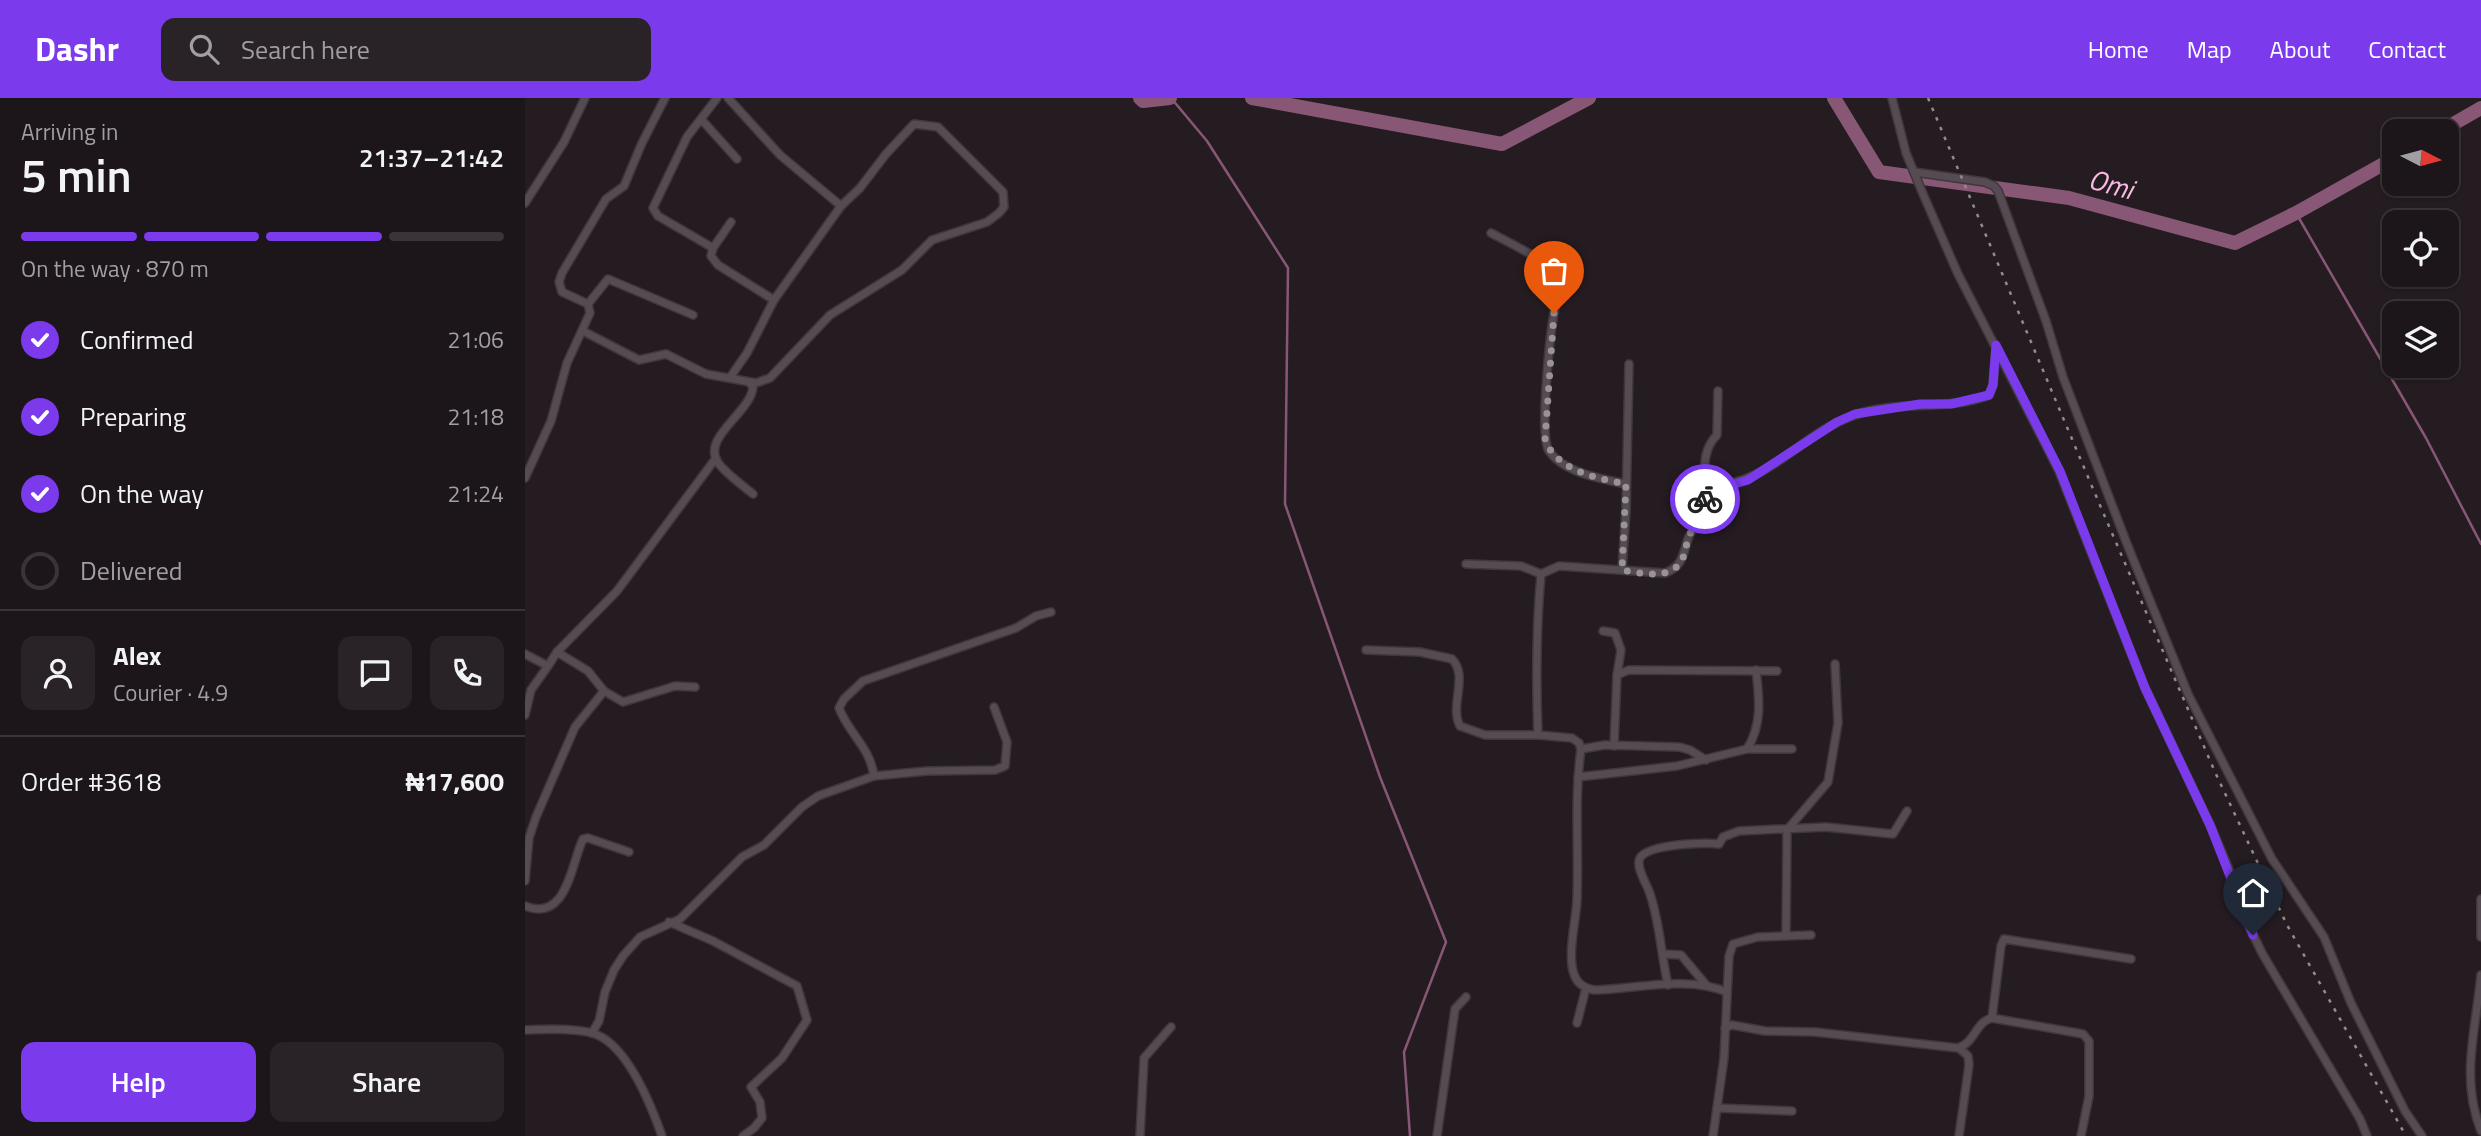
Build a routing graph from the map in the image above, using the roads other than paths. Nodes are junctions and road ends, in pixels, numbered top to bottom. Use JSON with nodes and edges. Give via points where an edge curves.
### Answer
{"nodes":[{"id":1,"x":585,"y":98,"type":"edge"},
{"id":2,"x":665,"y":98,"type":"edge"},
{"id":3,"x":717,"y":98,"type":"edge"},
{"id":4,"x":728,"y":98,"type":"edge"},
{"id":5,"x":1892,"y":98,"type":"edge"},
{"id":6,"x":701,"y":119,"type":"junction"},
{"id":7,"x":737,"y":159,"type":"dead end"},
{"id":8,"x":1914,"y":172,"type":"junction"},
{"id":9,"x":525,"y":203,"type":"edge"},
{"id":10,"x":841,"y":206,"type":"junction"},
{"id":11,"x":731,"y":222,"type":"dead end"},
{"id":12,"x":1492,"y":233,"type":"dead end"},
{"id":13,"x":713,"y":248,"type":"junction"},
{"id":14,"x":774,"y":300,"type":"junction"},
{"id":15,"x":588,"y":304,"type":"junction"},
{"id":16,"x":693,"y":315,"type":"dead end"},
{"id":17,"x":583,"y":331,"type":"junction"},
{"id":18,"x":1996,"y":345,"type":"junction"},
{"id":19,"x":1629,"y":363,"type":"dead end"},
{"id":20,"x":731,"y":376,"type":"junction"},
{"id":21,"x":749,"y":382,"type":"junction"},
{"id":22,"x":1718,"y":391,"type":"dead end"},
{"id":23,"x":716,"y":457,"type":"junction"},
{"id":24,"x":525,"y":478,"type":"edge"},
{"id":25,"x":1626,"y":484,"type":"junction"},
{"id":26,"x":1706,"y":486,"type":"junction"},
{"id":27,"x":753,"y":494,"type":"dead end"},
{"id":28,"x":1466,"y":564,"type":"dead end"},
{"id":29,"x":1622,"y":570,"type":"junction"},
{"id":30,"x":1541,"y":574,"type":"junction"},
{"id":31,"x":1051,"y":612,"type":"dead end"},
{"id":32,"x":1603,"y":631,"type":"dead end"},
{"id":33,"x":1366,"y":650,"type":"dead end"},
{"id":34,"x":557,"y":652,"type":"junction"},
{"id":35,"x":525,"y":654,"type":"edge"},
{"id":36,"x":1835,"y":664,"type":"dead end"},
{"id":37,"x":548,"y":666,"type":"junction"},
{"id":38,"x":1756,"y":670,"type":"junction"},
{"id":39,"x":1777,"y":671,"type":"dead end"},
{"id":40,"x":1618,"y":675,"type":"junction"},
{"id":41,"x":695,"y":687,"type":"dead end"},
{"id":42,"x":604,"y":691,"type":"junction"},
{"id":43,"x":994,"y":707,"type":"dead end"},
{"id":44,"x":525,"y":715,"type":"edge"},
{"id":45,"x":1538,"y":735,"type":"junction"},
{"id":46,"x":1614,"y":746,"type":"junction"},
{"id":47,"x":1792,"y":748,"type":"dead end"},
{"id":48,"x":1581,"y":749,"type":"junction"},
{"id":49,"x":1747,"y":749,"type":"junction"},
{"id":50,"x":1706,"y":760,"type":"junction"},
{"id":51,"x":874,"y":776,"type":"junction"},
{"id":52,"x":1578,"y":777,"type":"junction"},
{"id":53,"x":1907,"y":811,"type":"dead end"},
{"id":54,"x":525,"y":820,"type":"edge"},
{"id":55,"x":533,"y":824,"type":"junction"},
{"id":56,"x":1787,"y":830,"type":"junction"},
{"id":57,"x":629,"y":852,"type":"dead end"},
{"id":58,"x":525,"y":881,"type":"edge"},
{"id":59,"x":2481,"y":899,"type":"edge"},
{"id":60,"x":525,"y":906,"type":"edge"},
{"id":61,"x":2480,"y":914,"type":"edge"},
{"id":62,"x":669,"y":922,"type":"junction"},
{"id":63,"x":1811,"y":935,"type":"dead end"},
{"id":64,"x":1786,"y":936,"type":"junction"},
{"id":65,"x":2481,"y":937,"type":"edge"},
{"id":66,"x":1664,"y":954,"type":"junction"},
{"id":67,"x":2131,"y":959,"type":"dead end"},
{"id":68,"x":2481,"y":975,"type":"edge"},
{"id":69,"x":1668,"y":985,"type":"junction"},
{"id":70,"x":1707,"y":986,"type":"junction"},
{"id":71,"x":1586,"y":988,"type":"junction"},
{"id":72,"x":1727,"y":992,"type":"junction"},
{"id":73,"x":1466,"y":997,"type":"dead end"},
{"id":74,"x":1992,"y":1018,"type":"junction"},
{"id":75,"x":1577,"y":1023,"type":"dead end"},
{"id":76,"x":1171,"y":1027,"type":"dead end"},
{"id":77,"x":1725,"y":1028,"type":"junction"},
{"id":78,"x":525,"y":1030,"type":"edge"},
{"id":79,"x":592,"y":1033,"type":"junction"},
{"id":80,"x":1958,"y":1048,"type":"junction"},
{"id":81,"x":1717,"y":1108,"type":"junction"},
{"id":82,"x":1792,"y":1111,"type":"dead end"},
{"id":83,"x":2481,"y":1131,"type":"edge"},
{"id":84,"x":662,"y":1136,"type":"edge"},
{"id":85,"x":743,"y":1136,"type":"edge"},
{"id":86,"x":1140,"y":1136,"type":"edge"},
{"id":87,"x":1437,"y":1136,"type":"edge"},
{"id":88,"x":1713,"y":1136,"type":"edge"},
{"id":89,"x":1959,"y":1136,"type":"edge"},
{"id":90,"x":2081,"y":1136,"type":"edge"},
{"id":91,"x":2367,"y":1136,"type":"edge"},
{"id":92,"x":2422,"y":1136,"type":"edge"}],
"edges":[{"from":1,"to":9,"type":"street"},
{"from":2,"to":15,"type":"street","via":[[624,186],[606,199],[562,272],[562,292]]},
{"from":3,"to":6,"type":"street"},
{"from":4,"to":10,"type":"street","via":[[780,155]]},
{"from":5,"to":8,"type":"street"},
{"from":6,"to":7,"type":"street"},
{"from":6,"to":13,"type":"street","via":[[687,137],[653,208],[658,216]]},
{"from":8,"to":18,"type":"street","via":[[1958,274]]},
{"from":8,"to":92,"type":"street","via":[[1985,181],[1998,191],[2063,377],[2188,694],[2272,859],[2324,937],[2351,1003]]},
{"from":10,"to":14,"type":"street"},
{"from":10,"to":21,"type":"street","via":[[914,124],[937,127],[1003,192],[1005,200],[999,214],[987,222],[932,240],[902,270],[830,315],[770,378]]},
{"from":11,"to":13,"type":"street"},
{"from":12,"to":25,"type":"street","via":[[1546,263],[1557,277],[1546,397],[1549,451],[1577,470]]},
{"from":13,"to":14,"type":"street","via":[[711,256],[718,265]]},
{"from":14,"to":20,"type":"street"},
{"from":15,"to":16,"type":"street","via":[[608,278]]},
{"from":15,"to":17,"type":"street","via":[[590,313]]},
{"from":17,"to":20,"type":"street","via":[[639,360],[666,354],[706,374]]},
{"from":17,"to":24,"type":"street"},
{"from":18,"to":26,"type":"street","via":[[1989,395],[1951,404],[1855,414],[1748,480]]},
{"from":18,"to":91,"type":"street","via":[[2060,471],[2145,688],[2210,825],[2244,916]]},
{"from":19,"to":25,"type":"street"},
{"from":20,"to":21,"type":"street"},
{"from":21,"to":23,"type":"street","via":[[751,398],[719,437]]},
{"from":22,"to":26,"type":"street","via":[[1717,435],[1707,444],[1705,455]]},
{"from":23,"to":27,"type":"street"},
{"from":23,"to":34,"type":"street","via":[[617,591]]},
{"from":25,"to":29,"type":"street"},
{"from":26,"to":29,"type":"street","via":[[1701,516],[1675,570],[1644,574]]},
{"from":28,"to":30,"type":"street","via":[[1521,566]]},
{"from":29,"to":30,"type":"street","via":[[1559,566]]},
{"from":30,"to":45,"type":"street","via":[[1536,629]]},
{"from":31,"to":51,"type":"street","via":[[863,681],[839,708],[871,759]]},
{"from":32,"to":40,"type":"street","via":[[1615,633],[1621,650]]},
{"from":33,"to":45,"type":"street","via":[[1403,650],[1452,659],[1458,667],[1456,713],[1460,726],[1485,735]]},
{"from":34,"to":37,"type":"street"},
{"from":34,"to":42,"type":"street","via":[[588,671]]},
{"from":35,"to":37,"type":"street"},
{"from":36,"to":56,"type":"street","via":[[1838,723],[1828,782]]},
{"from":37,"to":44,"type":"street","via":[[531,690]]},
{"from":38,"to":39,"type":"street"},
{"from":38,"to":40,"type":"street","via":[[1629,670]]},
{"from":38,"to":49,"type":"street","via":[[1760,712]]},
{"from":40,"to":46,"type":"street"},
{"from":41,"to":42,"type":"street","via":[[675,686],[624,702]]},
{"from":42,"to":55,"type":"street","via":[[575,727]]},
{"from":43,"to":51,"type":"street","via":[[1007,742],[1005,766]]},
{"from":45,"to":48,"type":"street","via":[[1576,740]]},
{"from":46,"to":48,"type":"street"},
{"from":46,"to":50,"type":"street","via":[[1679,747]]},
{"from":47,"to":49,"type":"street"},
{"from":48,"to":52,"type":"street"},
{"from":49,"to":50,"type":"street"},
{"from":50,"to":52,"type":"street"},
{"from":51,"to":62,"type":"street","via":[[801,807],[774,837],[742,857],[680,919]]},
{"from":52,"to":71,"type":"street","via":[[1572,966]]},
{"from":53,"to":56,"type":"street","via":[[1893,834],[1826,827]]},
{"from":54,"to":55,"type":"street"},
{"from":55,"to":58,"type":"street"},
{"from":56,"to":64,"type":"street"},
{"from":56,"to":66,"type":"street","via":[[1739,831],[1723,837],[1719,844],[1671,846],[1642,855],[1640,871],[1653,901]]},
{"from":57,"to":60,"type":"street","via":[[583,839],[561,898],[545,908]]},
{"from":59,"to":61,"type":"street"},
{"from":61,"to":65,"type":"street"},
{"from":62,"to":79,"type":"street","via":[[640,937],[623,956]]},
{"from":62,"to":85,"type":"street","via":[[797,986],[807,1020],[782,1058],[751,1087],[762,1118]]},
{"from":63,"to":64,"type":"street"},
{"from":64,"to":72,"type":"street","via":[[1733,944]]},
{"from":66,"to":69,"type":"street"},
{"from":66,"to":70,"type":"street","via":[[1681,955]]},
{"from":67,"to":74,"type":"street","via":[[2004,939]]},
{"from":68,"to":83,"type":"street","via":[[2469,1067],[2473,1110]]},
{"from":69,"to":70,"type":"street"},
{"from":69,"to":71,"type":"street"},
{"from":70,"to":72,"type":"street"},
{"from":71,"to":75,"type":"street"},
{"from":72,"to":77,"type":"street"},
{"from":73,"to":87,"type":"street","via":[[1455,1010]]},
{"from":74,"to":80,"type":"street"},
{"from":74,"to":90,"type":"street","via":[[2087,1037],[2089,1096]]},
{"from":76,"to":86,"type":"street","via":[[1144,1058]]},
{"from":77,"to":80,"type":"street","via":[[1815,1032]]},
{"from":77,"to":81,"type":"street"},
{"from":78,"to":79,"type":"street"},
{"from":79,"to":84,"type":"street","via":[[607,1039],[634,1074]]},
{"from":80,"to":89,"type":"street","via":[[1968,1056],[1969,1065]]},
{"from":81,"to":82,"type":"street"},
{"from":81,"to":88,"type":"street"}]}
